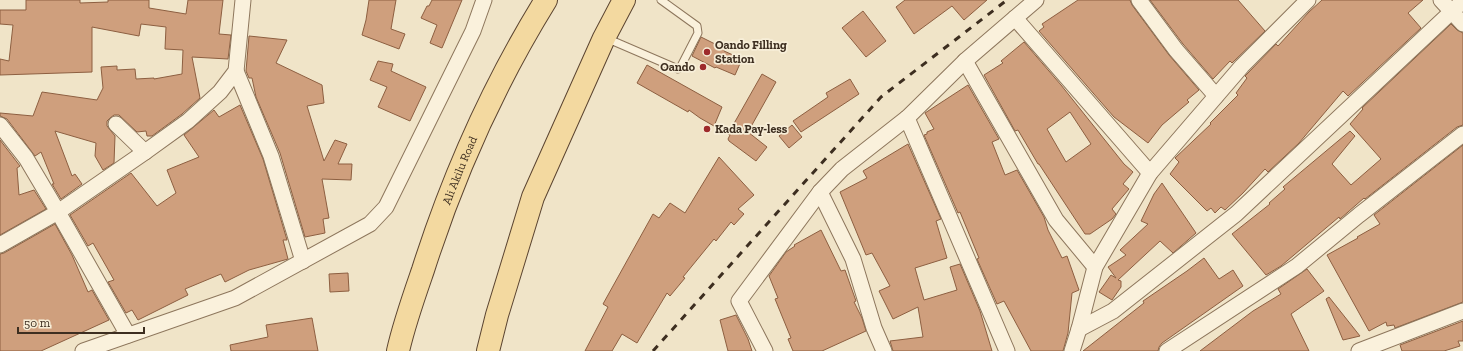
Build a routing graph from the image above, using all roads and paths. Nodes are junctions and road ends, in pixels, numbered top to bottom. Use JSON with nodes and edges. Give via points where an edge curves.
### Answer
{"nodes":[{"id":1,"x":243,"y":0,"type":"edge"},
{"id":2,"x":484,"y":0,"type":"edge"},
{"id":3,"x":546,"y":0,"type":"edge"},
{"id":4,"x":624,"y":0,"type":"edge"},
{"id":5,"x":661,"y":0,"type":"edge"},
{"id":6,"x":1036,"y":0,"type":"edge"},
{"id":7,"x":1139,"y":0,"type":"edge"},
{"id":8,"x":1308,"y":0,"type":"edge"},
{"id":9,"x":1441,"y":0,"type":"edge"},
{"id":10,"x":1463,"y":1,"type":"edge"},
{"id":11,"x":1451,"y":12,"type":"junction"},
{"id":12,"x":1015,"y":18,"type":"junction"},
{"id":13,"x":1463,"y":24,"type":"edge"},
{"id":14,"x":604,"y":38,"type":"junction"},
{"id":15,"x":965,"y":60,"type":"junction"},
{"id":16,"x":236,"y":71,"type":"junction"},
{"id":17,"x":1216,"y":96,"type":"junction"},
{"id":18,"x":907,"y":118,"type":"junction"},
{"id":19,"x":116,"y":124,"type":"dead end"},
{"id":20,"x":0,"y":125,"type":"edge"},
{"id":21,"x":1463,"y":134,"type":"edge"},
{"id":22,"x":145,"y":152,"type":"junction"},
{"id":23,"x":1150,"y":173,"type":"junction"},
{"id":24,"x":820,"y":192,"type":"junction"},
{"id":25,"x":58,"y":212,"type":"junction"},
{"id":26,"x":0,"y":244,"type":"edge"},
{"id":27,"x":303,"y":261,"type":"junction"},
{"id":28,"x":1095,"y":267,"type":"junction"},
{"id":29,"x":1463,"y":311,"type":"edge"},
{"id":30,"x":1079,"y":329,"type":"junction"},
{"id":31,"x":128,"y":335,"type":"junction"},
{"id":32,"x":83,"y":351,"type":"edge"},
{"id":33,"x":398,"y":351,"type":"edge"},
{"id":34,"x":488,"y":351,"type":"edge"},
{"id":35,"x":765,"y":351,"type":"edge"},
{"id":36,"x":884,"y":351,"type":"edge"},
{"id":37,"x":1007,"y":351,"type":"edge"},
{"id":38,"x":1072,"y":351,"type":"edge"},
{"id":39,"x":1167,"y":351,"type":"edge"},
{"id":40,"x":1359,"y":351,"type":"edge"}],
"edges":[{"from":1,"to":16,"type":"street"},
{"from":2,"to":27,"type":"street","via":[[473,31],[386,207],[370,224]]},
{"from":3,"to":33,"type":"main road","name":"Ali Akilu Road","via":[[495,91],[439,221]]},
{"from":4,"to":14,"type":"main road"},
{"from":5,"to":14,"type":"lane","via":[[698,29],[680,68]]},
{"from":6,"to":12,"type":"street"},
{"from":7,"to":17,"type":"street","via":[[1176,50]]},
{"from":8,"to":17,"type":"street"},
{"from":9,"to":11,"type":"street"},
{"from":10,"to":11,"type":"street"},
{"from":11,"to":13,"type":"street"},
{"from":11,"to":30,"type":"street","via":[[1236,214],[1113,311]]},
{"from":12,"to":15,"type":"street"},
{"from":12,"to":23,"type":"street"},
{"from":14,"to":34,"type":"main road","via":[[533,197]]},
{"from":15,"to":18,"type":"street"},
{"from":15,"to":28,"type":"street","via":[[1056,220]]},
{"from":16,"to":22,"type":"street","via":[[220,92],[188,121]]},
{"from":16,"to":27,"type":"street","via":[[271,156]]},
{"from":17,"to":23,"type":"street"},
{"from":18,"to":24,"type":"street","via":[[842,169]]},
{"from":18,"to":37,"type":"street"},
{"from":19,"to":22,"type":"street"},
{"from":20,"to":25,"type":"street","via":[[26,158]]},
{"from":21,"to":39,"type":"street","via":[[1297,266]]},
{"from":22,"to":25,"type":"street"},
{"from":23,"to":28,"type":"street"},
{"from":24,"to":35,"type":"street","via":[[738,301]]},
{"from":24,"to":36,"type":"street","via":[[854,259],[874,328]]},
{"from":25,"to":26,"type":"street"},
{"from":25,"to":31,"type":"street"},
{"from":27,"to":31,"type":"street","via":[[235,298]]},
{"from":28,"to":30,"type":"street"},
{"from":29,"to":40,"type":"street"},
{"from":30,"to":38,"type":"street"},
{"from":31,"to":32,"type":"street"}]}
